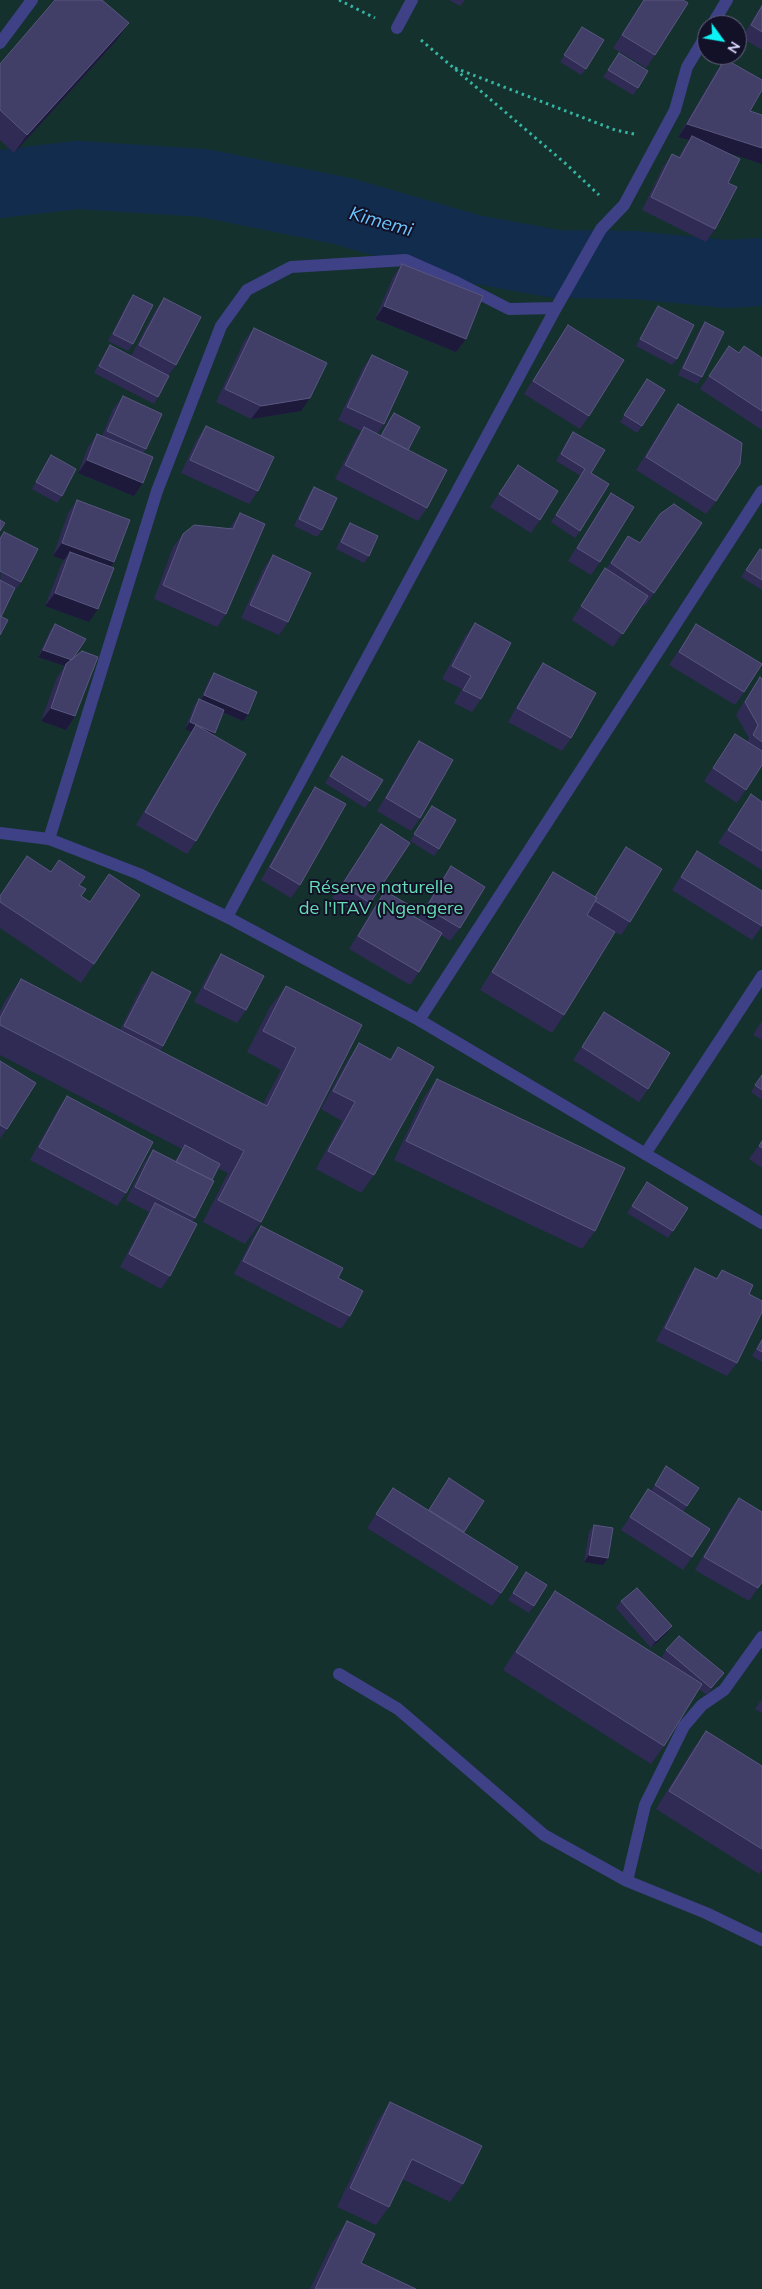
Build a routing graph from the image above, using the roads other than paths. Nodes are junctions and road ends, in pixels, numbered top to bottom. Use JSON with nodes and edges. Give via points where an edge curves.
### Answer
{"nodes":[{"id":1,"x":32,"y":0,"type":"edge"},
{"id":2,"x":412,"y":0,"type":"edge"},
{"id":3,"x":727,"y":0,"type":"edge"},
{"id":4,"x":718,"y":15,"type":"edge"},
{"id":5,"x":397,"y":28,"type":"road end"},
{"id":6,"x":0,"y":43,"type":"edge"},
{"id":7,"x":697,"y":51,"type":"edge"},
{"id":8,"x":556,"y":308,"type":"junction"},
{"id":9,"x":762,"y":491,"type":"edge"},
{"id":10,"x":0,"y":833,"type":"edge"},
{"id":11,"x":49,"y":839,"type":"junction"},
{"id":12,"x":228,"y":917,"type":"junction"},
{"id":13,"x":762,"y":976,"type":"edge"},
{"id":14,"x":419,"y":1020,"type":"junction"},
{"id":15,"x":645,"y":1154,"type":"junction"},
{"id":16,"x":762,"y":1223,"type":"edge"},
{"id":17,"x":762,"y":1637,"type":"edge"},
{"id":18,"x":339,"y":1674,"type":"dead end"},
{"id":19,"x":627,"y":1882,"type":"junction"},
{"id":20,"x":762,"y":1940,"type":"edge"}],
"edges":[{"from":1,"to":6,"type":"street"},
{"from":2,"to":5,"type":"street"},
{"from":3,"to":4,"type":"street"},
{"from":7,"to":8,"type":"street","via":[[687,68],[675,110],[624,205],[601,229]]},
{"from":8,"to":11,"type":"street","via":[[509,308],[406,260],[291,268],[247,290],[221,326],[157,491]]},
{"from":8,"to":12,"type":"street"},
{"from":9,"to":14,"type":"street"},
{"from":10,"to":11,"type":"street"},
{"from":11,"to":12,"type":"street","via":[[139,874]]},
{"from":12,"to":14,"type":"street"},
{"from":13,"to":15,"type":"street"},
{"from":14,"to":15,"type":"street"},
{"from":15,"to":16,"type":"street"},
{"from":17,"to":19,"type":"street","via":[[724,1690],[702,1705],[684,1726],[645,1805]]},
{"from":18,"to":19,"type":"street","via":[[398,1710],[544,1835]]},
{"from":19,"to":20,"type":"street","via":[[706,1913]]}]}
